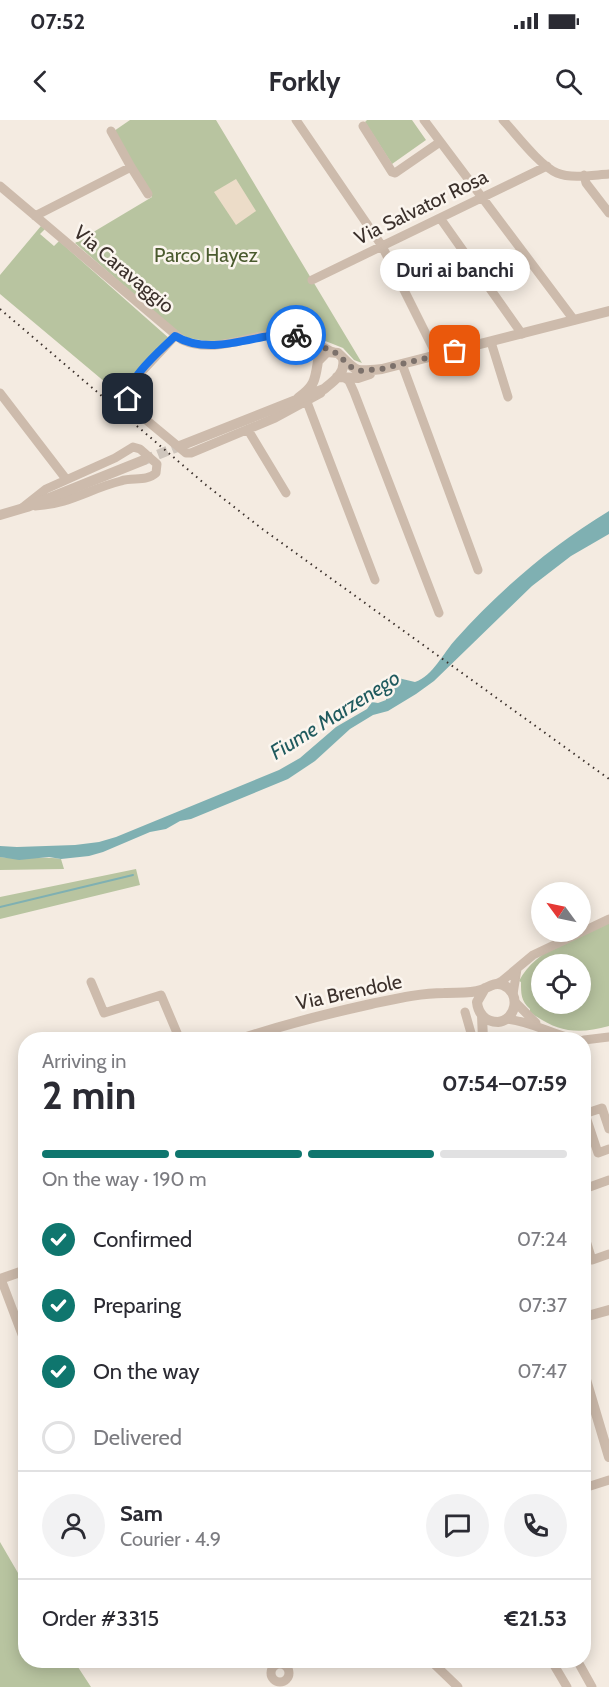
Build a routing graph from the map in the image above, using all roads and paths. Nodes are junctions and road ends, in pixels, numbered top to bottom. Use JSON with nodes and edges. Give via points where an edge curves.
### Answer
{"nodes":[{"id":1,"x":296,"y":120,"type":"edge"},
{"id":2,"x":424,"y":120,"type":"edge"},
{"id":3,"x":503,"y":120,"type":"edge"},
{"id":4,"x":363,"y":126,"type":"dead end"},
{"id":5,"x":111,"y":131,"type":"dead end"},
{"id":6,"x":440,"y":142,"type":"junction"},
{"id":7,"x":547,"y":166,"type":"junction"},
{"id":8,"x":131,"y":167,"type":"junction"},
{"id":9,"x":609,"y":174,"type":"edge"},
{"id":10,"x":588,"y":175,"type":"junction"},
{"id":11,"x":0,"y":186,"type":"edge"},
{"id":12,"x":148,"y":194,"type":"dead end"},
{"id":13,"x":482,"y":198,"type":"junction"},
{"id":14,"x":609,"y":213,"type":"edge"},
{"id":15,"x":35,"y":216,"type":"junction"},
{"id":16,"x":440,"y":218,"type":"junction"},
{"id":17,"x":382,"y":246,"type":"junction"},
{"id":18,"x":472,"y":263,"type":"junction"},
{"id":19,"x":312,"y":280,"type":"dead end"},
{"id":20,"x":427,"y":286,"type":"dead end"},
{"id":21,"x":609,"y":311,"type":"edge"},
{"id":22,"x":574,"y":320,"type":"junction"},
{"id":23,"x":522,"y":334,"type":"junction"},
{"id":24,"x":175,"y":336,"type":"junction"},
{"id":25,"x":308,"y":340,"type":"junction"},
{"id":26,"x":491,"y":342,"type":"junction"},
{"id":27,"x":339,"y":356,"type":"junction"},
{"id":28,"x":437,"y":356,"type":"junction"},
{"id":29,"x":402,"y":364,"type":"junction"},
{"id":30,"x":318,"y":367,"type":"junction"},
{"id":31,"x":381,"y":369,"type":"junction"},
{"id":32,"x":367,"y":376,"type":"junction"},
{"id":33,"x":339,"y":377,"type":"junction"},
{"id":34,"x":0,"y":393,"type":"edge"},
{"id":35,"x":355,"y":394,"type":"junction"},
{"id":36,"x":508,"y":397,"type":"dead end"},
{"id":37,"x":303,"y":400,"type":"junction"},
{"id":38,"x":248,"y":430,"type":"junction"},
{"id":39,"x":180,"y":446,"type":"tunnel mouth"},
{"id":40,"x":144,"y":460,"type":"tunnel mouth"},
{"id":41,"x":66,"y":479,"type":"junction"},
{"id":42,"x":286,"y":493,"type":"dead end"},
{"id":43,"x":25,"y":507,"type":"junction"},
{"id":44,"x":0,"y":515,"type":"edge"},
{"id":45,"x":478,"y":570,"type":"dead end"},
{"id":46,"x":375,"y":580,"type":"dead end"},
{"id":47,"x":439,"y":613,"type":"dead end"},
{"id":48,"x":609,"y":920,"type":"edge"},
{"id":49,"x":517,"y":969,"type":"junction"},
{"id":50,"x":91,"y":982,"type":"dead end"},
{"id":51,"x":496,"y":984,"type":"junction"},
{"id":52,"x":485,"y":988,"type":"junction"},
{"id":53,"x":450,"y":993,"type":"junction"},
{"id":54,"x":514,"y":998,"type":"junction"},
{"id":55,"x":480,"y":1011,"type":"junction"},
{"id":56,"x":465,"y":1012,"type":"dead end"},
{"id":57,"x":502,"y":1020,"type":"junction"},
{"id":58,"x":540,"y":1026,"type":"junction"},
{"id":59,"x":177,"y":1032,"type":"edge"},
{"id":60,"x":272,"y":1032,"type":"edge"},
{"id":61,"x":471,"y":1032,"type":"edge"},
{"id":62,"x":484,"y":1032,"type":"edge"},
{"id":63,"x":489,"y":1032,"type":"edge"},
{"id":64,"x":553,"y":1032,"type":"edge"},
{"id":65,"x":609,"y":1037,"type":"edge"},
{"id":66,"x":591,"y":1039,"type":"edge"},
{"id":67,"x":591,"y":1112,"type":"edge"},
{"id":68,"x":609,"y":1129,"type":"edge"},
{"id":69,"x":591,"y":1134,"type":"edge"},
{"id":70,"x":609,"y":1149,"type":"edge"},
{"id":71,"x":609,"y":1180,"type":"edge"},
{"id":72,"x":591,"y":1186,"type":"edge"},
{"id":73,"x":609,"y":1254,"type":"edge"},
{"id":74,"x":591,"y":1257,"type":"edge"},
{"id":75,"x":18,"y":1273,"type":"edge"},
{"id":76,"x":1,"y":1279,"type":"edge"},
{"id":77,"x":609,"y":1310,"type":"edge"},
{"id":78,"x":591,"y":1315,"type":"edge"},
{"id":79,"x":18,"y":1324,"type":"edge"},
{"id":80,"x":591,"y":1405,"type":"edge"},
{"id":81,"x":609,"y":1457,"type":"edge"},
{"id":82,"x":609,"y":1480,"type":"edge"},
{"id":83,"x":591,"y":1486,"type":"edge"},
{"id":84,"x":287,"y":1668,"type":"edge"},
{"id":85,"x":438,"y":1668,"type":"edge"},
{"id":86,"x":556,"y":1668,"type":"edge"},
{"id":87,"x":581,"y":1668,"type":"edge"},
{"id":88,"x":272,"y":1673,"type":"edge"},
{"id":89,"x":283,"y":1684,"type":"edge"},
{"id":90,"x":458,"y":1687,"type":"edge"},
{"id":91,"x":567,"y":1687,"type":"edge"},
{"id":92,"x":592,"y":1687,"type":"edge"}],
"edges":[{"from":1,"to":17,"type":"street"},
{"from":2,"to":6,"type":"street"},
{"from":3,"to":7,"type":"street"},
{"from":4,"to":6,"type":"street","via":[[395,173]]},
{"from":5,"to":8,"type":"street"},
{"from":6,"to":13,"type":"street"},
{"from":7,"to":10,"type":"street","via":[[568,176]]},
{"from":7,"to":13,"type":"street","name":"Via Salvator Rosa"},
{"from":8,"to":12,"type":"street"},
{"from":8,"to":15,"type":"street"},
{"from":9,"to":10,"type":"street"},
{"from":10,"to":14,"type":"street","via":[[586,183]]},
{"from":11,"to":15,"type":"street","name":"Via Caravaggio"},
{"from":13,"to":16,"type":"street","name":"Via Salvator Rosa"},
{"from":13,"to":22,"type":"street"},
{"from":15,"to":24,"type":"street","name":"Via Caravaggio"},
{"from":16,"to":17,"type":"street","name":"Via Salvator Rosa"},
{"from":16,"to":18,"type":"street"},
{"from":17,"to":19,"type":"street","name":"Via Salvator Rosa"},
{"from":17,"to":28,"type":"street"},
{"from":18,"to":20,"type":"street"},
{"from":18,"to":23,"type":"street"},
{"from":21,"to":22,"type":"street"},
{"from":22,"to":23,"type":"street"},
{"from":23,"to":26,"type":"street"},
{"from":24,"to":25,"type":"street","name":"Via Caravaggio","via":[[199,345],[286,333]]},
{"from":24,"to":38,"type":"street","via":[[130,385],[131,406],[186,453]]},
{"from":25,"to":27,"type":"street","name":"Via Caravaggio"},
{"from":25,"to":30,"type":"street"},
{"from":26,"to":28,"type":"street"},
{"from":26,"to":36,"type":"street"},
{"from":27,"to":30,"type":"street","via":[[324,353]]},
{"from":27,"to":31,"type":"street","via":[[356,370]]},
{"from":27,"to":33,"type":"street","via":[[344,369]]},
{"from":28,"to":29,"type":"street"},
{"from":29,"to":31,"type":"street"},
{"from":29,"to":45,"type":"street"},
{"from":30,"to":33,"type":"street","via":[[324,377]]},
{"from":30,"to":37,"type":"street"},
{"from":31,"to":32,"type":"street"},
{"from":32,"to":33,"type":"street"},
{"from":32,"to":35,"type":"street","via":[[356,387]]},
{"from":33,"to":35,"type":"street","via":[[349,381]]},
{"from":33,"to":37,"type":"street"},
{"from":34,"to":41,"type":"street"},
{"from":35,"to":47,"type":"street"},
{"from":37,"to":38,"type":"street"},
{"from":37,"to":39,"type":"street"},
{"from":37,"to":46,"type":"street"},
{"from":38,"to":42,"type":"street"},
{"from":40,"to":43,"type":"street"},
{"from":41,"to":43,"type":"street","via":[[36,495]]},
{"from":41,"to":43,"type":"street","via":[[133,447],[143,451],[158,467],[149,478],[119,481],[59,504]]},
{"from":43,"to":44,"type":"street"},
{"from":48,"to":49,"type":"street","via":[[533,955]]},
{"from":49,"to":51,"type":"street"},
{"from":49,"to":54,"type":"street"},
{"from":50,"to":59,"type":"street","via":[[104,1013],[161,995]]},
{"from":51,"to":52,"type":"street"},
{"from":51,"to":54,"type":"street","via":[[508,988]]},
{"from":52,"to":53,"type":"street","name":"Via Brendole"},
{"from":52,"to":55,"type":"street","via":[[478,996]]},
{"from":53,"to":55,"type":"street","via":[[468,999]]},
{"from":53,"to":60,"type":"street","name":"Via Brendole","via":[[409,996],[345,1010]]},
{"from":54,"to":57,"type":"street","via":[[512,1014]]},
{"from":54,"to":58,"type":"street"},
{"from":55,"to":57,"type":"street","via":[[486,1019]]},
{"from":55,"to":62,"type":"street"},
{"from":56,"to":61,"type":"street"},
{"from":57,"to":58,"type":"street"},
{"from":57,"to":63,"type":"street"},
{"from":58,"to":64,"type":"street"},
{"from":65,"to":66,"type":"street"},
{"from":67,"to":68,"type":"street","via":[[602,1108]]},
{"from":69,"to":70,"type":"street","via":[[598,1153]]},
{"from":71,"to":72,"type":"street"},
{"from":73,"to":74,"type":"street","via":[[592,1260]]},
{"from":75,"to":76,"type":"street"},
{"from":76,"to":79,"type":"street"},
{"from":77,"to":78,"type":"street"},
{"from":80,"to":81,"type":"street"},
{"from":82,"to":83,"type":"street"},
{"from":84,"to":89,"type":"street"},
{"from":85,"to":90,"type":"street"},
{"from":86,"to":91,"type":"street"},
{"from":87,"to":92,"type":"street"},
{"from":88,"to":89,"type":"street"}]}
